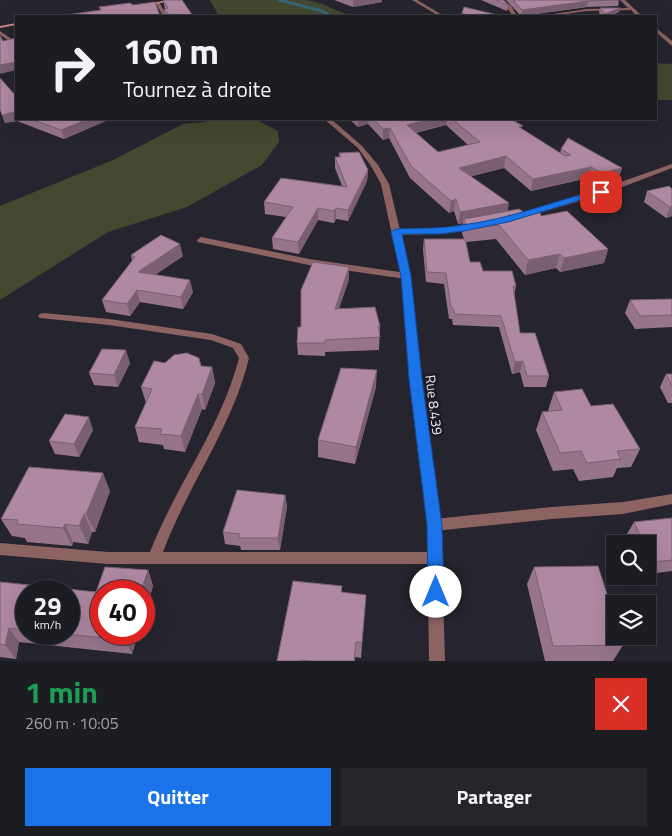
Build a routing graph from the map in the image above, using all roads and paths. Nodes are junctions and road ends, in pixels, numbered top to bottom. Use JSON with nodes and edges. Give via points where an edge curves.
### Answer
{"nodes":[{"id":1,"x":177,"y":0,"type":"edge"},
{"id":2,"x":414,"y":0,"type":"edge"},
{"id":3,"x":501,"y":0,"type":"edge"},
{"id":4,"x":622,"y":0,"type":"edge"},
{"id":5,"x":157,"y":3,"type":"junction"},
{"id":6,"x":135,"y":6,"type":"edge"},
{"id":7,"x":632,"y":9,"type":"junction"},
{"id":8,"x":163,"y":15,"type":"edge"},
{"id":9,"x":440,"y":15,"type":"edge"},
{"id":10,"x":514,"y":15,"type":"edge"},
{"id":11,"x":550,"y":15,"type":"edge"},
{"id":12,"x":639,"y":15,"type":"edge"},
{"id":13,"x":15,"y":24,"type":"edge"},
{"id":14,"x":0,"y":27,"type":"edge"},
{"id":15,"x":657,"y":30,"type":"edge"},
{"id":16,"x":0,"y":33,"type":"edge"},
{"id":17,"x":15,"y":43,"type":"edge"},
{"id":18,"x":672,"y":44,"type":"edge"},
{"id":19,"x":328,"y":120,"type":"edge"},
{"id":20,"x":672,"y":166,"type":"edge"},
{"id":21,"x":518,"y":216,"type":"edge"},
{"id":22,"x":480,"y":225,"type":"edge"},
{"id":23,"x":396,"y":232,"type":"junction"},
{"id":24,"x":201,"y":240,"type":"dead end"},
{"id":25,"x":406,"y":276,"type":"junction"},
{"id":26,"x":44,"y":316,"type":"dead end"},
{"id":27,"x":672,"y":499,"type":"edge"},
{"id":28,"x":434,"y":525,"type":"junction"},
{"id":29,"x":0,"y":549,"type":"edge"},
{"id":30,"x":154,"y":558,"type":"junction"},
{"id":31,"x":436,"y":558,"type":"junction"},
{"id":32,"x":437,"y":661,"type":"edge"}],
"edges":[{"from":1,"to":5,"type":"main road"},
{"from":2,"to":9,"type":"street"},
{"from":3,"to":10,"type":"street"},
{"from":4,"to":7,"type":"street"},
{"from":5,"to":6,"type":"main road"},
{"from":5,"to":8,"type":"street"},
{"from":7,"to":11,"type":"street"},
{"from":7,"to":12,"type":"street"},
{"from":13,"to":14,"type":"main road"},
{"from":15,"to":18,"type":"street"},
{"from":16,"to":17,"type":"street"},
{"from":19,"to":23,"type":"street","name":"Rue 8.439","via":[[360,147],[374,165],[385,184]]},
{"from":20,"to":21,"type":"street","via":[[601,192]]},
{"from":22,"to":23,"type":"street","via":[[440,231]]},
{"from":23,"to":25,"type":"street","name":"Rue 8.439"},
{"from":24,"to":25,"type":"street","via":[[309,262]]},
{"from":25,"to":28,"type":"street","name":"Rue 8.439"},
{"from":26,"to":30,"type":"street","via":[[212,337],[237,346],[244,358],[228,407],[173,512]]},
{"from":27,"to":28,"type":"street","via":[[623,508]]},
{"from":28,"to":31,"type":"street","name":"Rue 8.439"},
{"from":29,"to":30,"type":"street","via":[[108,558]]},
{"from":30,"to":31,"type":"street"},
{"from":31,"to":32,"type":"street","name":"Rue 8.439"}]}
